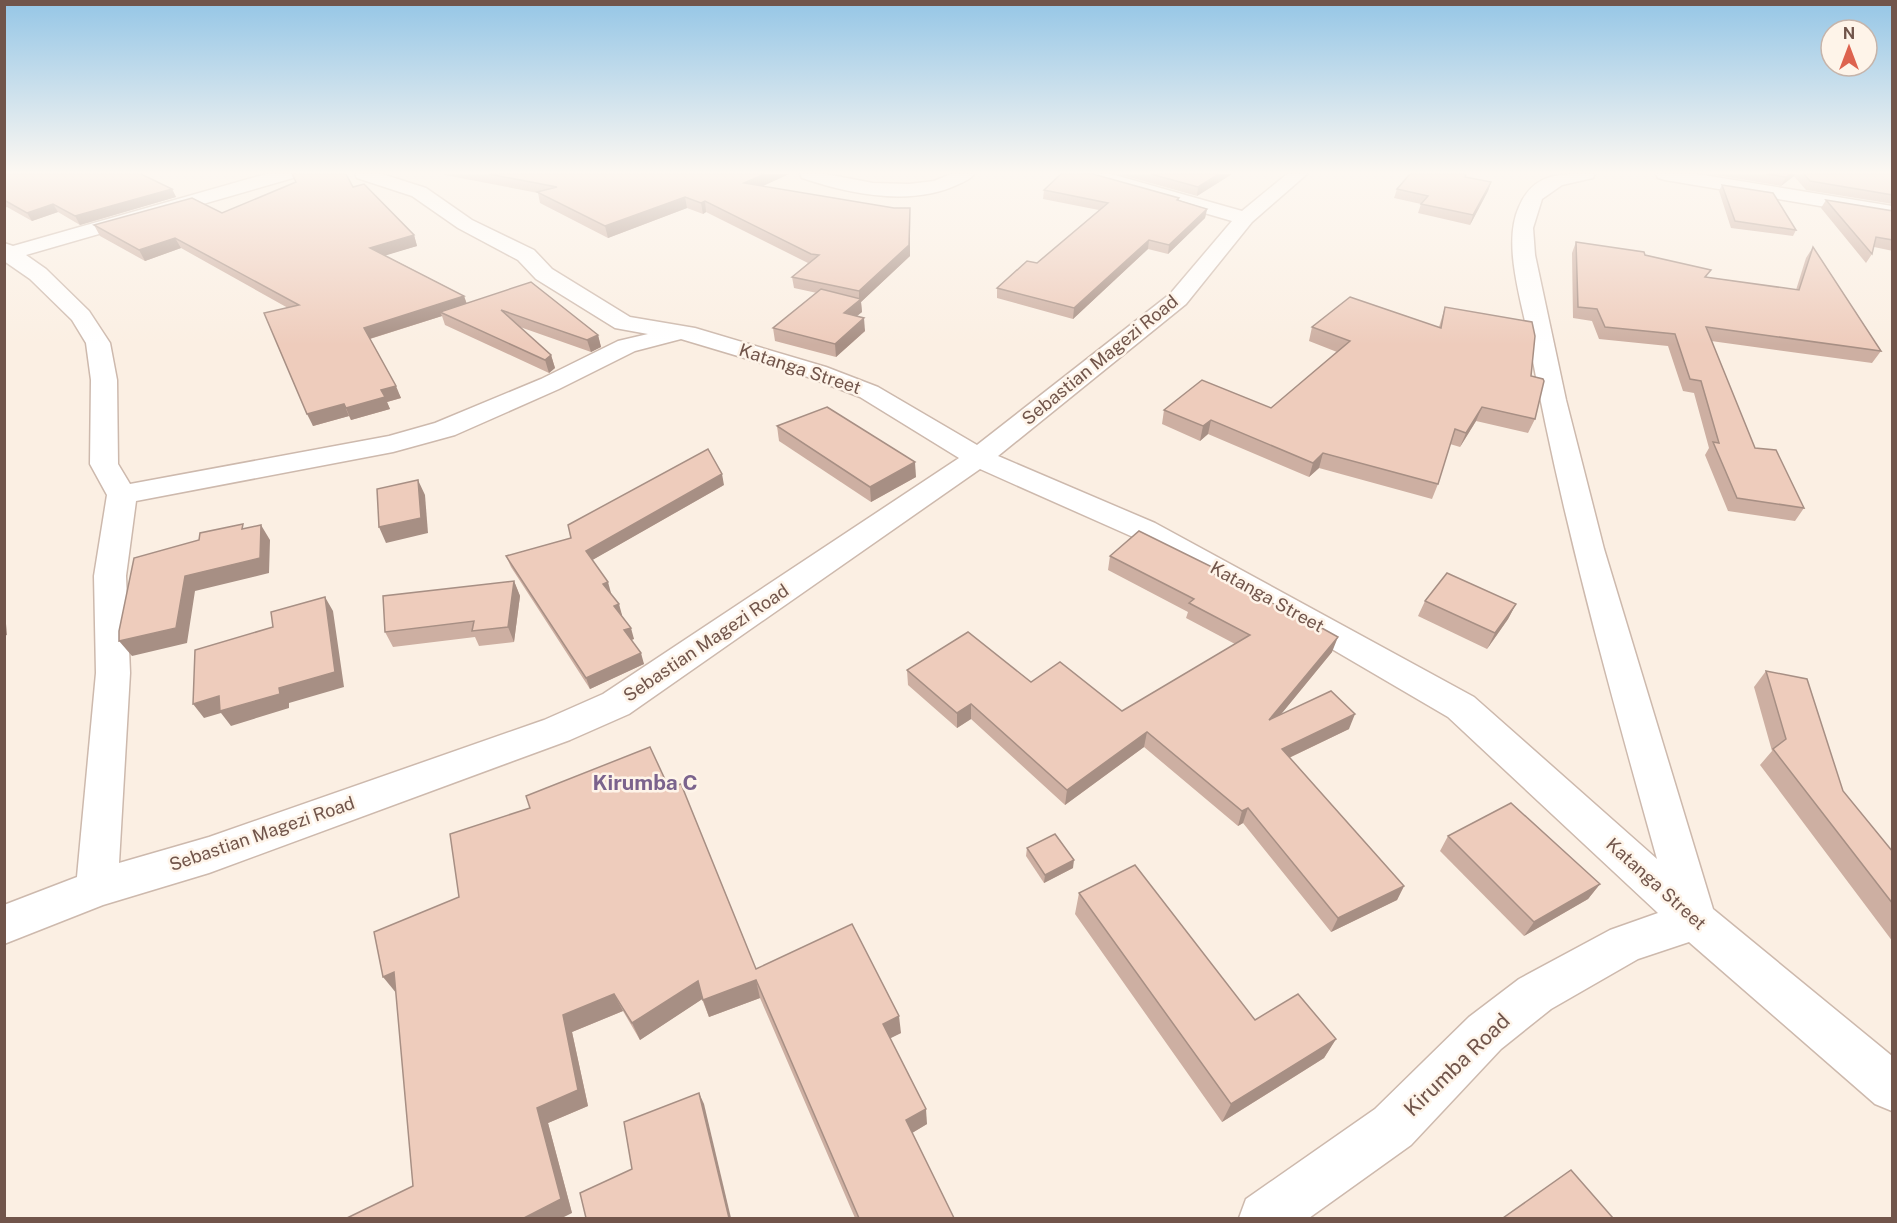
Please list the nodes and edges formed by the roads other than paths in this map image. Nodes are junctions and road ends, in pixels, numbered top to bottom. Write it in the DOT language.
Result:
graph roads {
  1 [pos="98,231"];
  2 [pos="479,231"];
  3 [pos="1234,231"];
  4 [pos="1524,231"];
  5 [pos="10,258"];
  6 [pos="625,334"];
  7 [pos="978,458"];
  8 [pos="122,495"];
  9 [pos="97,888"];
  10 [pos="1695,920"];
  11 [pos="4,925"];
  12 [pos="1893,1087"];
  13 [pos="1265,1218"];
  1 -- 5 [label="street"];
  2 -- 6 [label="street"];
  3 -- 7 [label="street, Sebastian Magezi Road"];
  4 -- 10 [label="street"];
  5 -- 8 [label="street"];
  6 -- 7 [label="street, Katanga Street"];
  6 -- 8 [label="street"];
  7 -- 9 [label="street, Sebastian Magezi Road"];
  7 -- 10 [label="street, Katanga Street"];
  8 -- 9 [label="street"];
  9 -- 11 [label="street, Sebastian Magezi Road"];
  10 -- 12 [label="street, Katanga Street"];
  10 -- 13 [label="street, Kirumba Road"];
}
